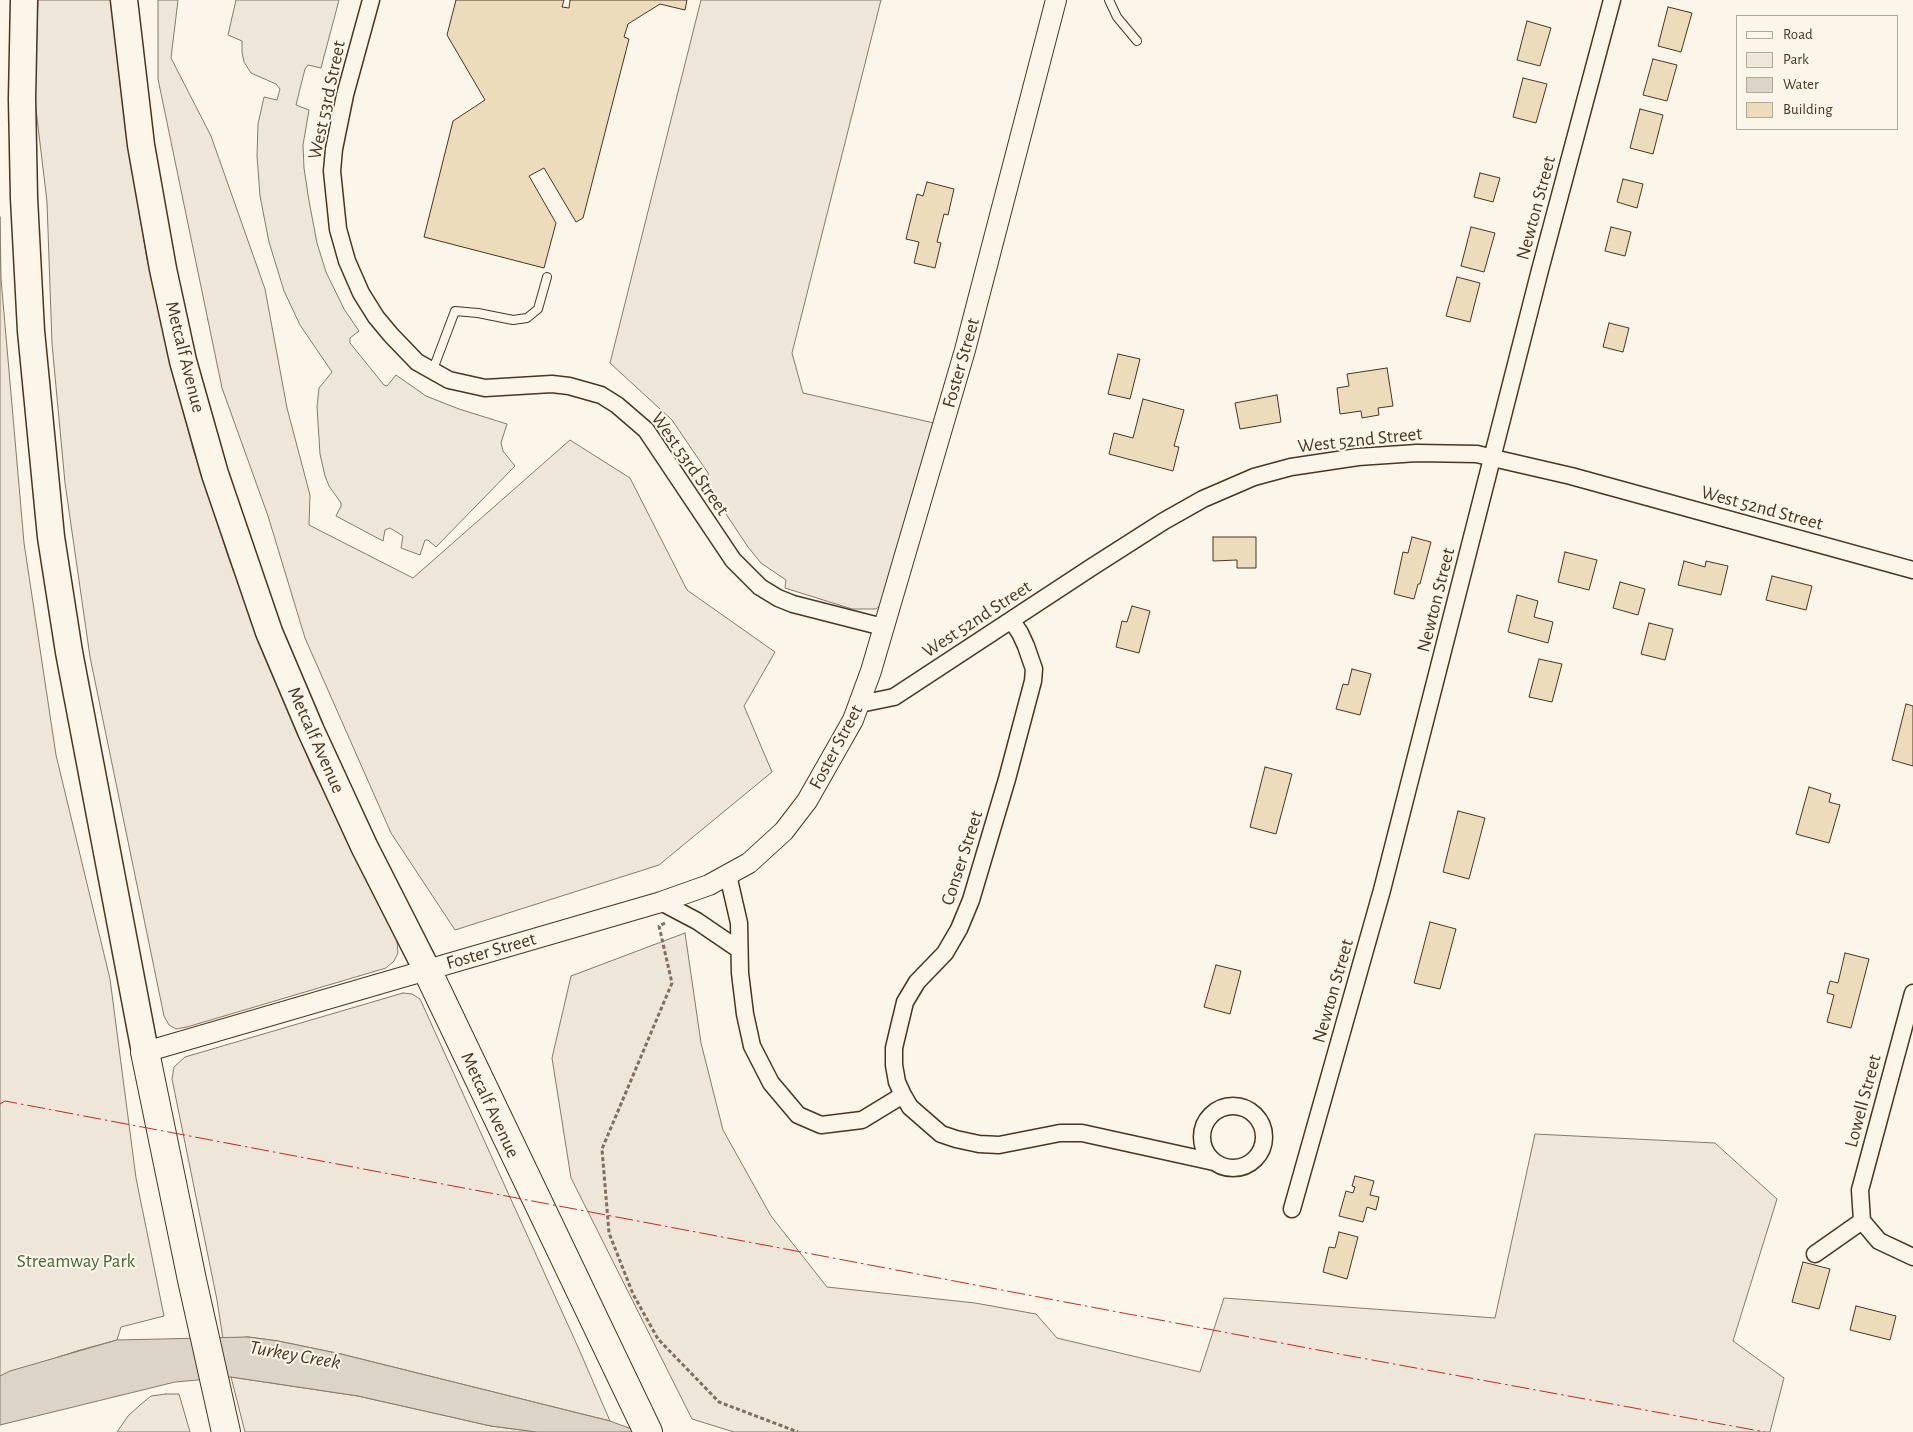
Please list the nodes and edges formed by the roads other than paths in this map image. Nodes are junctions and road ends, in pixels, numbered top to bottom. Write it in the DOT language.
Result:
graph roads {
  1 [pos="24,0"];
  2 [pos="124,0"];
  3 [pos="371,0"];
  4 [pos="1056,0"];
  5 [pos="1108,0"];
  6 [pos="1612,0"];
  7 [pos="1137,41"];
  8 [pos="547,277"];
  9 [pos="432,372"];
  10 [pos="1493,458"];
  11 [pos="1913,570"];
  12 [pos="1012,621"];
  13 [pos="883,627"];
  14 [pos="860,704"];
  15 [pos="728,875"];
  16 [pos="661,902"];
  17 [pos="738,949"];
  18 [pos="427,970"];
  19 [pos="1913,993"];
  20 [pos="144,1052"];
  21 [pos="902,1095"];
  22 [pos="1214,1162"];
  23 [pos="1292,1209"];
  24 [pos="1862,1221"];
  25 [pos="1816,1254"];
  26 [pos="1913,1257"];
  27 [pos="226,1432"];
  28 [pos="648,1432"];
  1 -- 20 [label="highway"];
  2 -- 18 [label="highway, Metcalf Avenue"];
  3 -- 9 [label="street, West 53rd Street"];
  4 -- 13 [label="street, Foster Street"];
  5 -- 7 [label="lane"];
  6 -- 10 [label="street, Newton Street"];
  8 -- 9 [label="lane"];
  9 -- 13 [label="street, West 53rd Street"];
  10 -- 11 [label="street, West 52nd Street"];
  10 -- 12 [label="street, West 52nd Street"];
  10 -- 23 [label="street, Newton Street"];
  12 -- 14 [label="street, West 52nd Street"];
  12 -- 21 [label="street, Conser Street"];
  13 -- 14 [label="street, Foster Street"];
  14 -- 15 [label="street, Foster Street"];
  15 -- 16 [label="street, Foster Street"];
  15 -- 17 [label="street"];
  16 -- 17 [label="street"];
  16 -- 18 [label="street, Foster Street"];
  17 -- 21 [label="street"];
  18 -- 20 [label="street, Foster Street"];
  18 -- 28 [label="highway, Metcalf Avenue"];
  19 -- 24 [label="street, Lowell Street"];
  20 -- 27 [label="highway"];
  21 -- 22 [label="street, Conser Street"];
  24 -- 25 [label="street"];
  24 -- 26 [label="street"];
}
